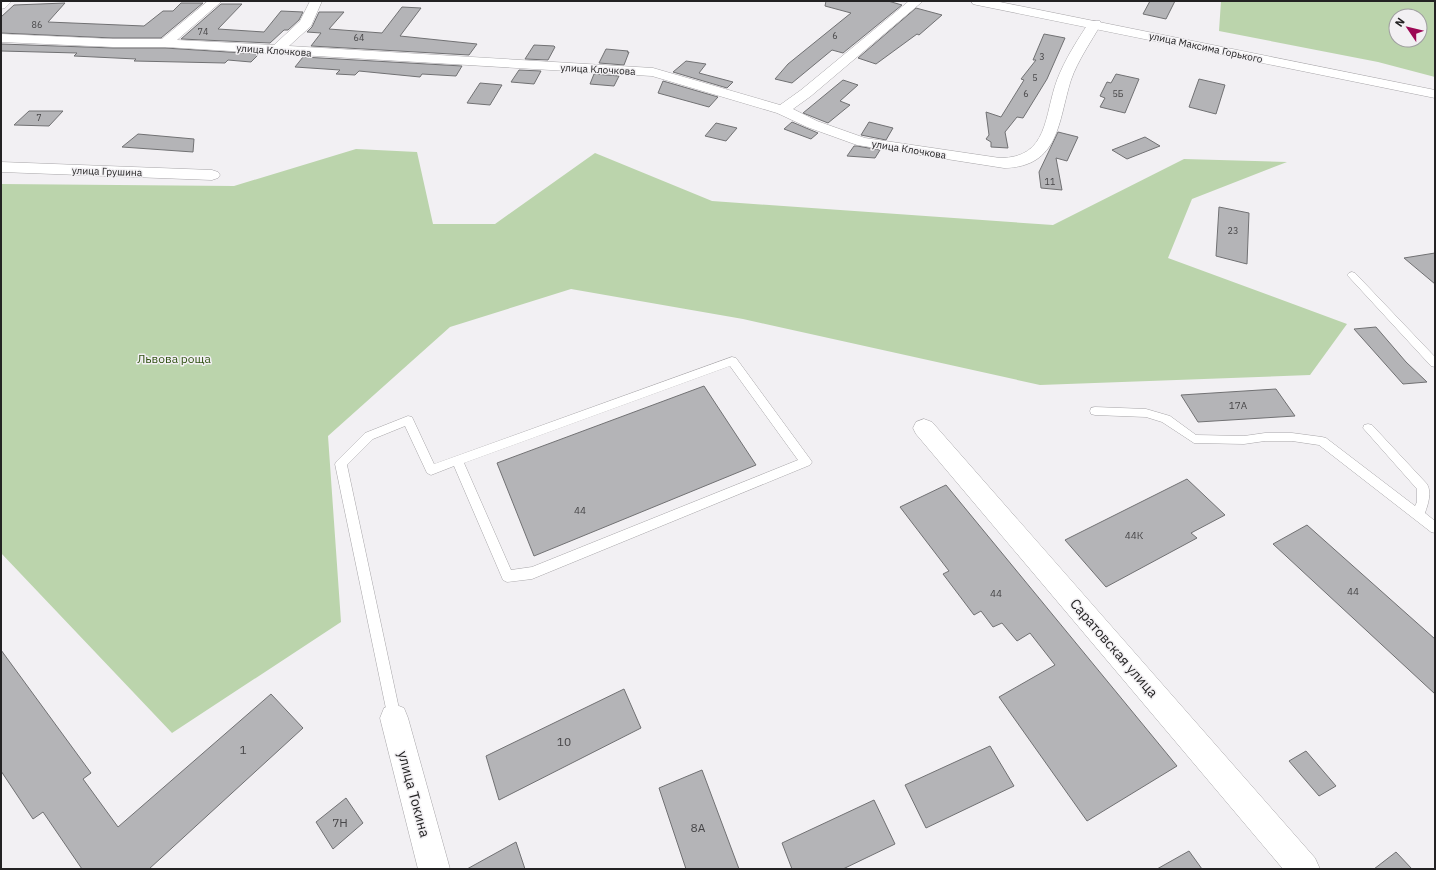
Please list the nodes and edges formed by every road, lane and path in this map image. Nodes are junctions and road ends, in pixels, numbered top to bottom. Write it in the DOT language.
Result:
graph roads {
  1 [pos="6,1"];
  2 [pos="216,1"];
  3 [pos="316,1"];
  4 [pos="917,1"];
  5 [pos="977,1"];
  6 [pos="1,5"];
  7 [pos="1095,24"];
  8 [pos="1,38"];
  9 [pos="165,43"];
  10 [pos="277,50"];
  11 [pos="1435,94"];
  12 [pos="782,110"];
  13 [pos="1,167"];
  14 [pos="212,175"];
  15 [pos="1352,275"];
  16 [pos="1435,363"];
  17 [pos="1095,411"];
  18 [pos="924,428"];
  19 [pos="1368,428"];
  20 [pos="457,460"];
  21 [pos="1418,515"];
  22 [pos="1435,528"];
  23 [pos="394,718"];
  24 [pos="434,869"];
  25 [pos="1304,869"];
  1 -- 6 [label="street"];
  2 -- 9 [label="street"];
  3 -- 10 [label="street"];
  4 -- 12 [label="street"];
  5 -- 7 [label="street, улица Максима Горького"];
  7 -- 11 [label="street, улица Максима Горького"];
  7 -- 12 [label="street, улица Клочкова"];
  8 -- 9 [label="street, улица Клочкова"];
  9 -- 10 [label="street, улица Клочкова"];
  10 -- 12 [label="street, улица Клочкова"];
  13 -- 14 [label="street, улица Грушина"];
  15 -- 16 [label="lane"];
  17 -- 21 [label="lane"];
  18 -- 25 [label="street, Саратовская улица"];
  19 -- 21 [label="lane"];
  20 -- 20 [label="lane"];
  20 -- 23 [label="lane"];
  21 -- 22 [label="lane"];
  23 -- 24 [label="street, улица Токина"];
}
